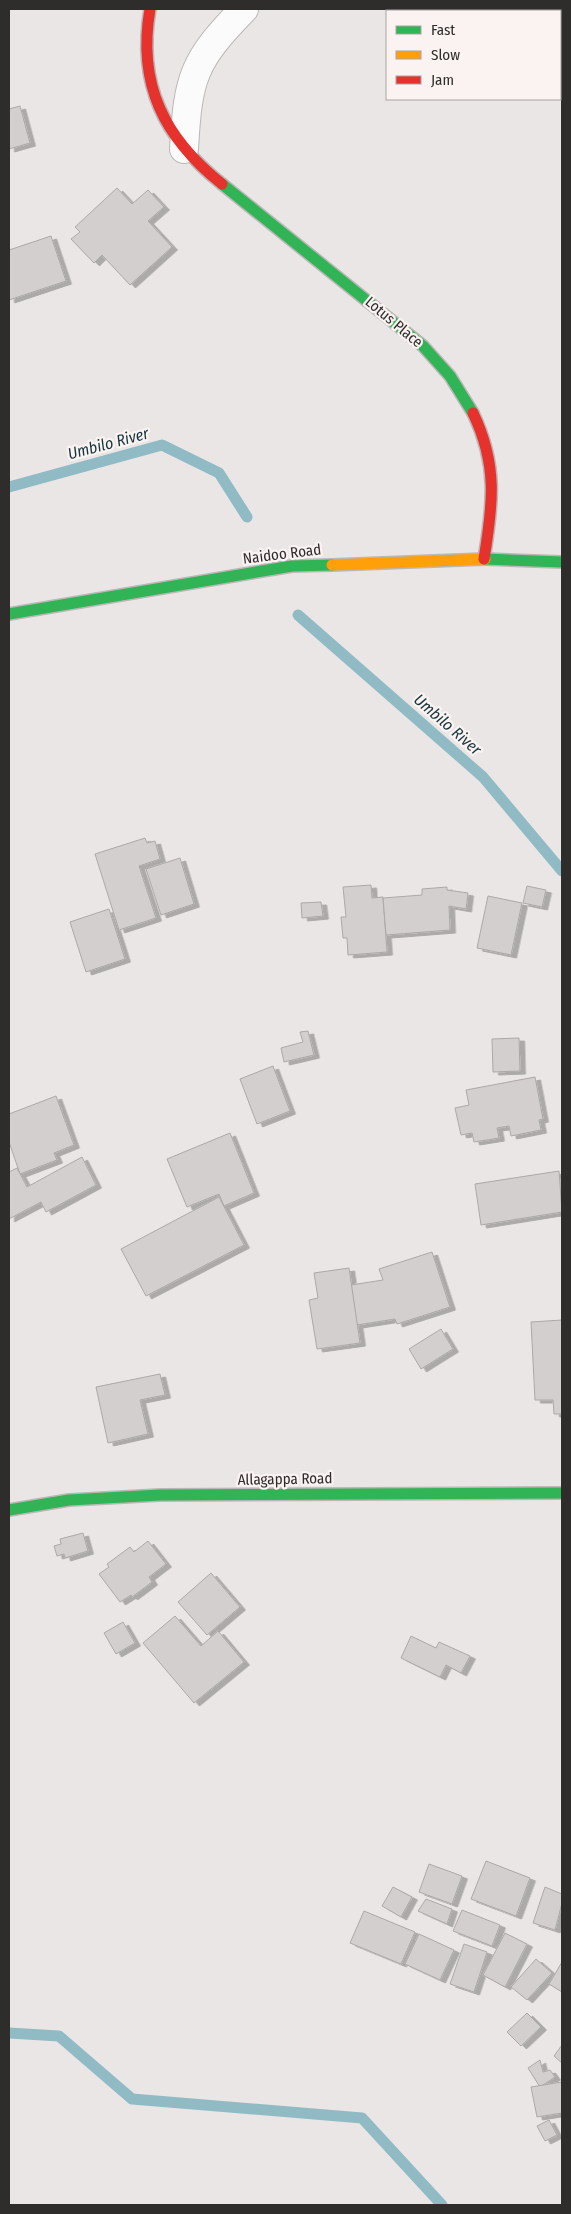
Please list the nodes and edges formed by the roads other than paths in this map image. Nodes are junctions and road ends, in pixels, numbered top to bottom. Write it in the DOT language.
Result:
graph roads {
  1 [pos="150,9"];
  2 [pos="244,9"];
  3 [pos="184,149"];
  4 [pos="484,559"];
  5 [pos="562,562"];
  6 [pos="9,614"];
  7 [pos="562,1493"];
  8 [pos="9,1510"];
  1 -- 3 [label="street, Lotus Place"];
  2 -- 3 [label="street"];
  3 -- 4 [label="street, Lotus Place"];
  4 -- 5 [label="street, Naidoo Road"];
  4 -- 6 [label="street, Naidoo Road"];
  7 -- 8 [label="street, Allagappa Road"];
}
